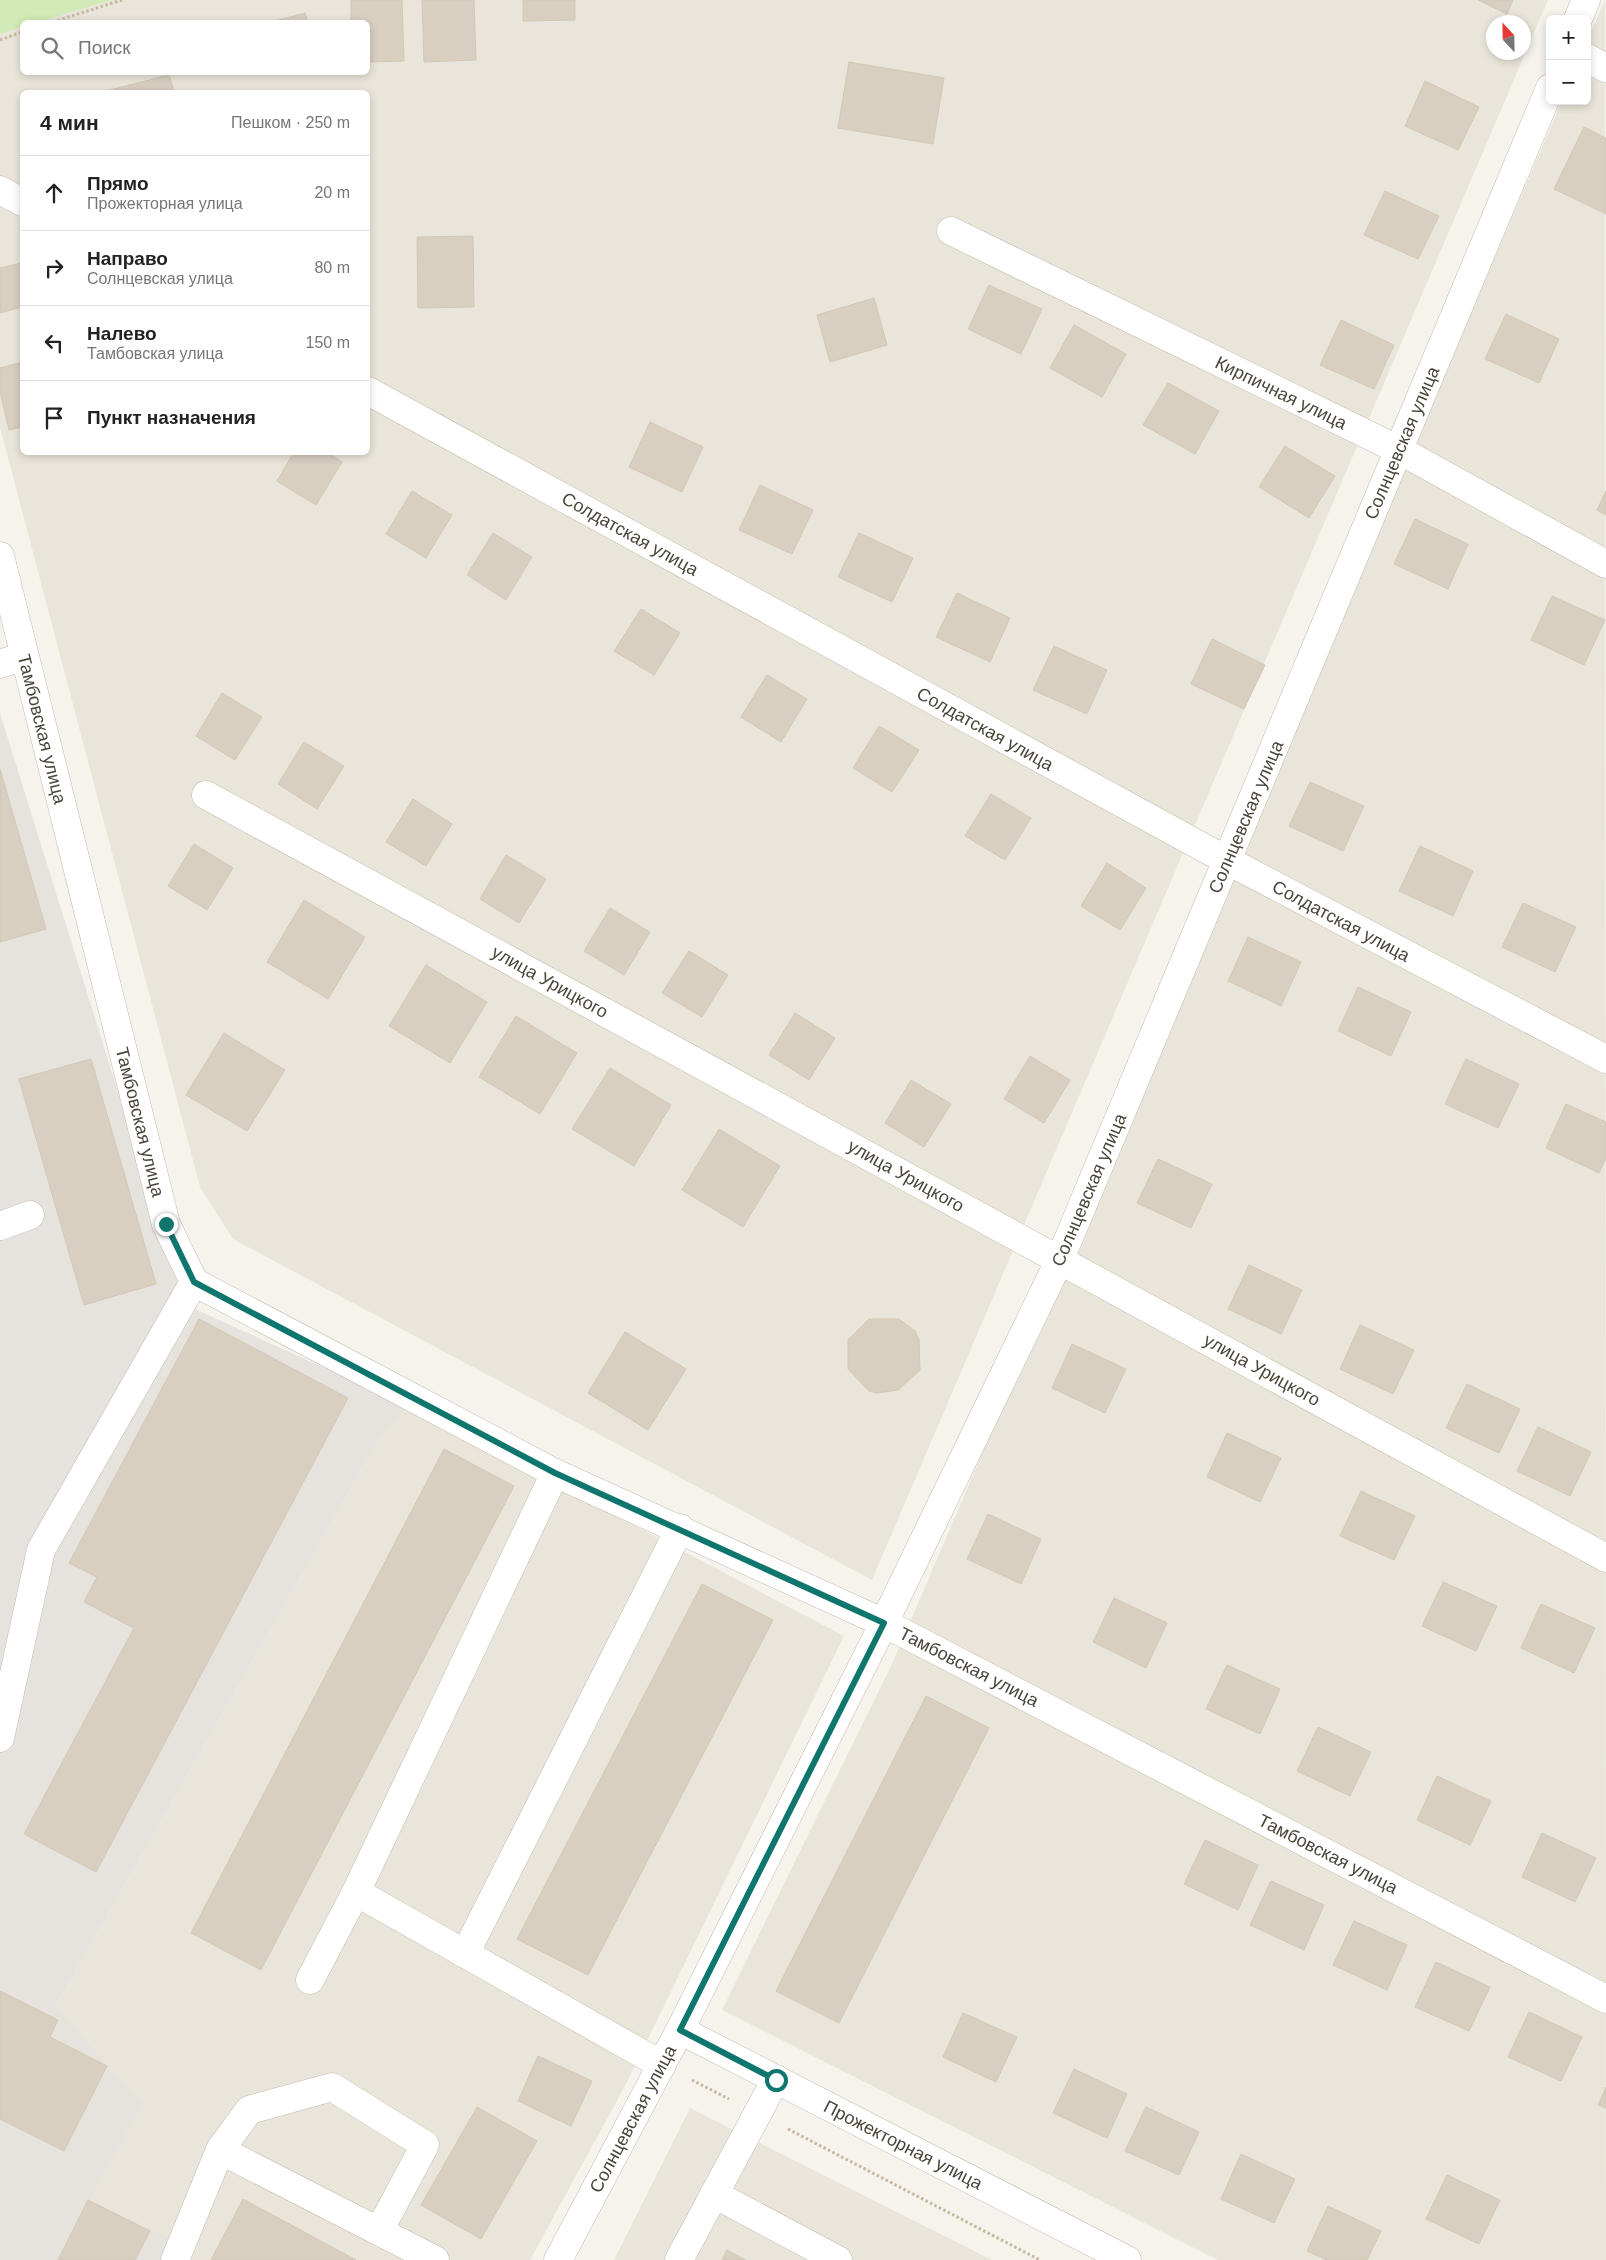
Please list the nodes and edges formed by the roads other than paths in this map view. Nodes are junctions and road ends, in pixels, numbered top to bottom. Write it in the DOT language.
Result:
graph roads {
  1 [pos="1586,0"];
  2 [pos="1580,15"];
  3 [pos="1591,60"];
  4 [pos="1606,68"];
  5 [pos="1546,98"];
  6 [pos="0,190"];
  7 [pos="20,201"];
  8 [pos="951,231"];
  9 [pos="370,392"];
  10 [pos="1399,450"];
  11 [pos="0,556"];
  12 [pos="1606,564"];
  13 [pos="12,660"];
  14 [pos="206,795"];
  15 [pos="1228,861"];
  16 [pos="1606,1059"];
  17 [pos="30,1215"];
  18 [pos="0,1226"];
  19 [pos="1060,1259"];
  20 [pos="194,1282"];
  21 [pos="555,1473"];
  22 [pos="680,1528"];
  23 [pos="1606,1558"];
  24 [pos="884,1623"];
  25 [pos="0,1738"];
  26 [pos="356,1892"];
  27 [pos="465,1954"];
  28 [pos="310,1980"];
  29 [pos="1606,1999"];
  30 [pos="680,2030"];
  31 [pos="662,2065"];
  32 [pos="776,2080"];
  33 [pos="220,2150"];
  34 [pos="714,2194"];
  35 [pos="379,2232"];
  36 [pos="175,2260"];
  37 [pos="435,2260"];
  38 [pos="558,2260"];
  39 [pos="679,2260"];
  40 [pos="838,2260"];
  41 [pos="1127,2260"];
  1 -- 2 [label="street"];
  3 -- 4 [label="street"];
  5 -- 10 [label="street, Солнцевская улица"];
  6 -- 7 [label="street"];
  8 -- 10 [label="street, Кирпичная улица"];
  9 -- 15 [label="street, Солдатская улица"];
  10 -- 12 [label="street, Кирпичная улица"];
  10 -- 15 [label="street, Солнцевская улица"];
  11 -- 13 [label="street, Тамбовская улица"];
  13 -- 20 [label="street, Тамбовская улица"];
  14 -- 19 [label="street, улица Урицкого"];
  15 -- 16 [label="street, Солдатская улица"];
  15 -- 19 [label="street, Солнцевская улица"];
  17 -- 18 [label="street"];
  19 -- 23 [label="street, улица Урицкого"];
  19 -- 24 [label="street, Солнцевская улица"];
  20 -- 21 [label="street, Тамбовская улица"];
  20 -- 25 [label="street"];
  21 -- 22 [label="street, Тамбовская улица"];
  21 -- 26 [label="street"];
  22 -- 24 [label="street, Тамбовская улица"];
  22 -- 27 [label="street"];
  24 -- 29 [label="street, Тамбовская улица"];
  24 -- 30 [label="street, Солнцевская улица"];
  26 -- 27 [label="street"];
  26 -- 28 [label="street"];
  27 -- 31 [label="street"];
  30 -- 31 [label="street, Солнцевская улица"];
  30 -- 32 [label="street, Прожекторная улица"];
  31 -- 38 [label="street, Солнцевская улица"];
  32 -- 34 [label="street"];
  32 -- 41 [label="street, Прожекторная улица"];
  33 -- 35 [label="street"];
  33 -- 35 [label="street"];
  33 -- 36 [label="street"];
  34 -- 39 [label="street"];
  34 -- 40 [label="street"];
  35 -- 37 [label="street"];
}
